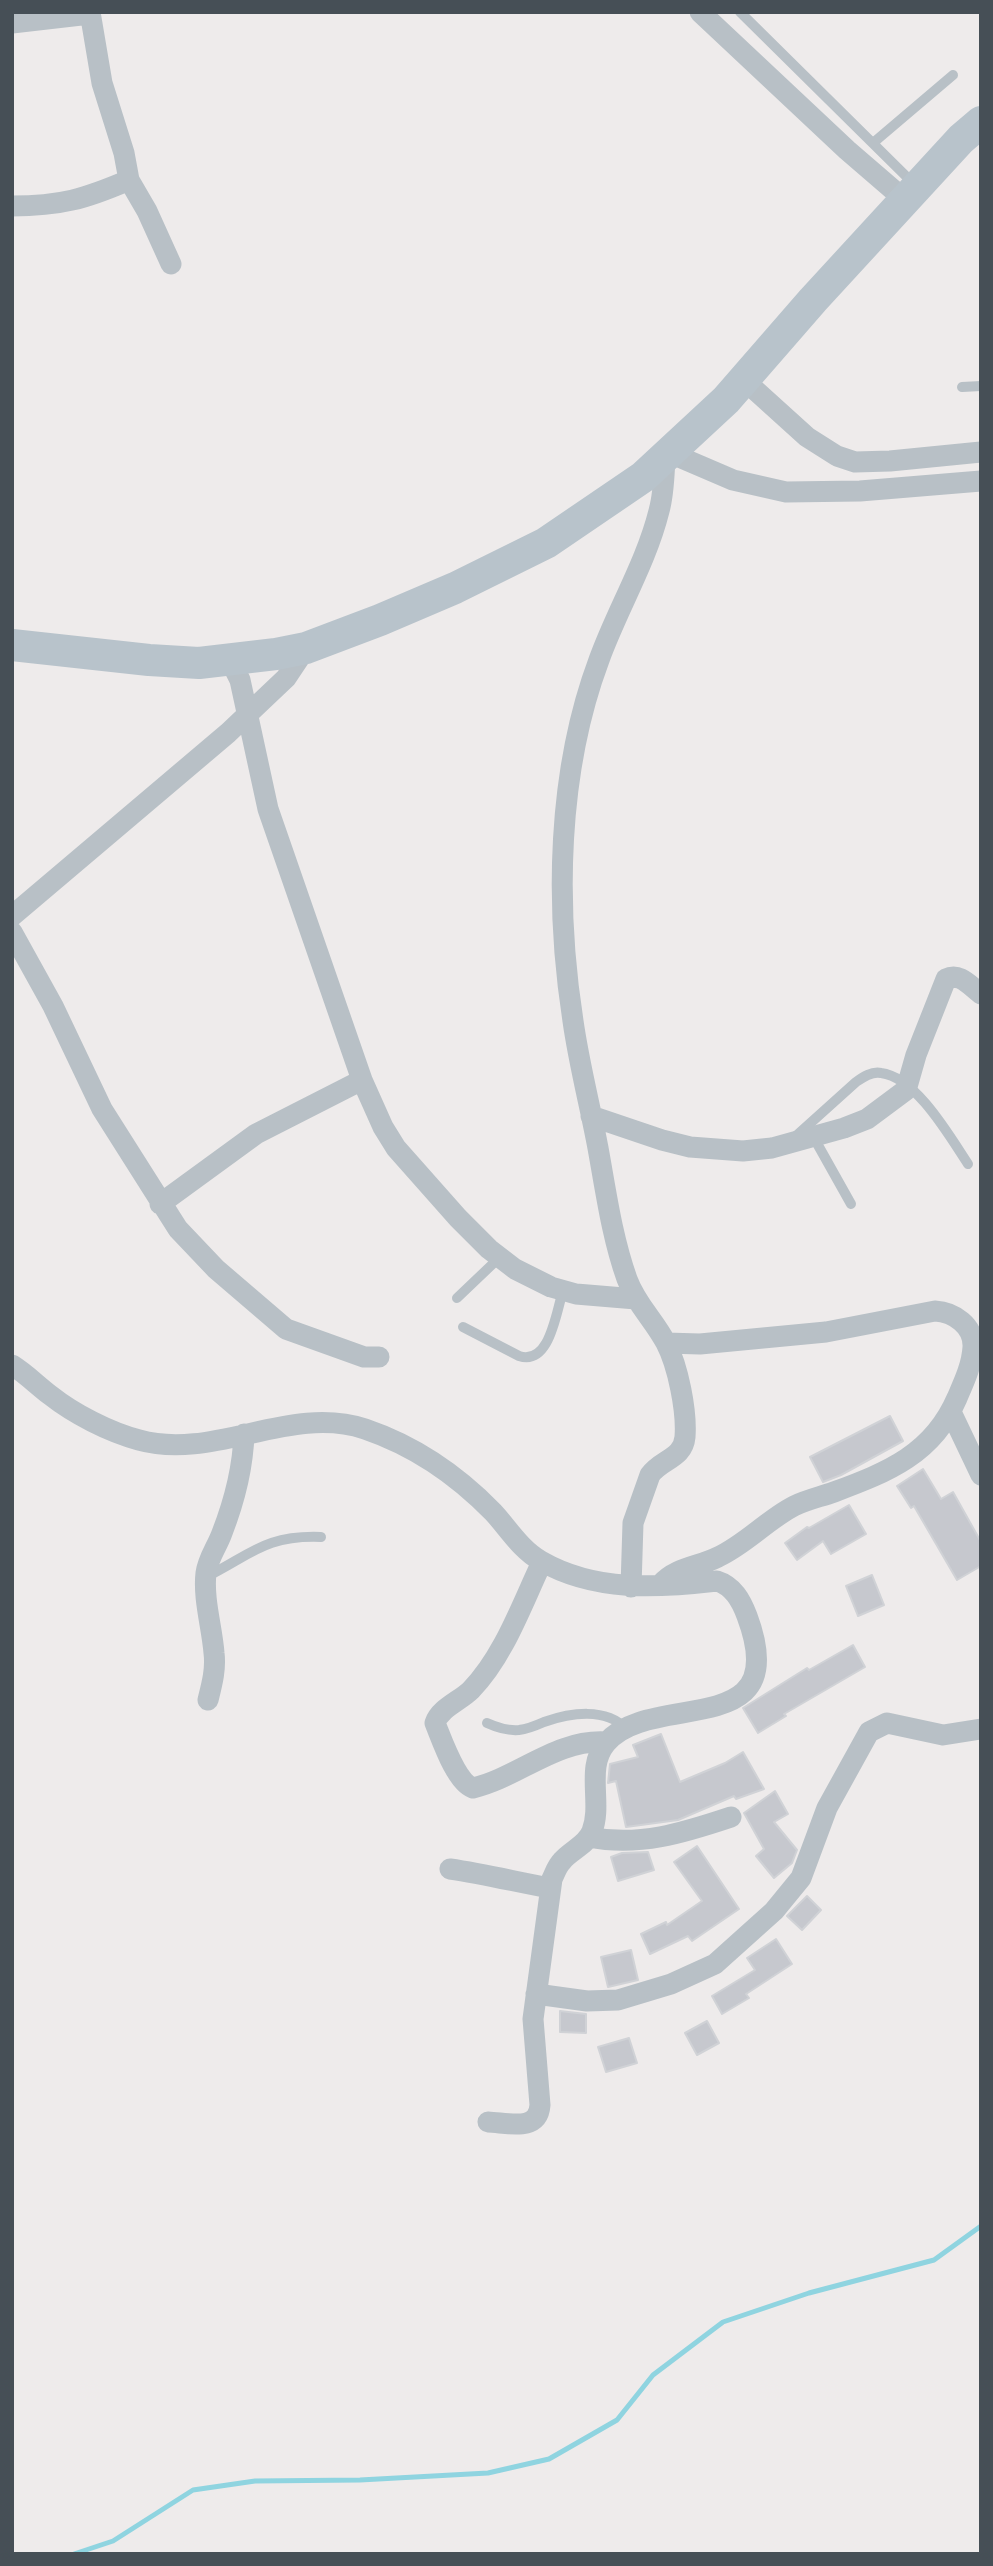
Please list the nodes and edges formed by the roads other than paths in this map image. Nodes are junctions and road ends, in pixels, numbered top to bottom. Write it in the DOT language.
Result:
graph roads {
  1 [pos="700,12"];
  2 [pos="740,12"];
  3 [pos="90,13"];
  4 [pos="12,23"];
  5 [pos="953,75"];
  6 [pos="981,122"];
  7 [pos="873,143"];
  8 [pos="129,180"];
  9 [pos="911,193"];
  10 [pos="12,206"];
  11 [pos="171,264"];
  12 [pos="744,380"];
  13 [pos="981,386"];
  14 [pos="962,387"];
  15 [pos="981,452"];
  16 [pos="667,455"];
  17 [pos="981,481"];
  18 [pos="12,645"];
  19 [pos="306,648"];
  20 [pos="230,660"];
  21 [pos="246,715"];
  22 [pos="12,916"];
  23 [pos="12,932"];
  24 [pos="981,994"];
  25 [pos="362,1080"];
  26 [pos="908,1086"];
  27 [pos="591,1116"];
  28 [pos="814,1138"];
  29 [pos="786,1145"];
  30 [pos="968,1164"];
  31 [pos="160,1204"];
  32 [pos="851,1204"];
  33 [pos="500,1258"];
  34 [pos="563,1290"];
  35 [pos="457,1298"];
  36 [pos="636,1299"];
  37 [pos="463,1328"];
  38 [pos="666,1343"];
  39 [pos="379,1357"];
  40 [pos="12,1365"];
  41 [pos="951,1412"];
  42 [pos="244,1434"];
  43 [pos="981,1475"];
  44 [pos="321,1536"];
  45 [pos="542,1562"];
  46 [pos="206,1577"];
  47 [pos="660,1585"];
  48 [pos="631,1587"];
  49 [pos="208,1700"];
  50 [pos="487,1723"];
  51 [pos="626,1728"];
  52 [pos="981,1730"];
  53 [pos="606,1742"];
  54 [pos="730,1817"];
  55 [pos="589,1837"];
  56 [pos="450,1869"];
  57 [pos="550,1888"];
  58 [pos="536,1994"];
  59 [pos="488,2122"];
  1 -- 9 [label="street"];
  2 -- 7 [label="lane"];
  3 -- 4 [label="street"];
  3 -- 8 [label="street"];
  5 -- 7 [label="lane"];
  6 -- 9 [label="street"];
  7 -- 9 [label="lane"];
  8 -- 10 [label="street"];
  8 -- 11 [label="street"];
  9 -- 12 [label="street"];
  12 -- 15 [label="street"];
  12 -- 16 [label="street"];
  13 -- 14 [label="lane"];
  16 -- 17 [label="street"];
  16 -- 19 [label="street"];
  16 -- 27 [label="street"];
  18 -- 20 [label="street"];
  19 -- 20 [label="street"];
  19 -- 21 [label="street"];
  20 -- 21 [label="street"];
  21 -- 22 [label="street"];
  21 -- 25 [label="street"];
  23 -- 31 [label="street"];
  24 -- 26 [label="street"];
  25 -- 31 [label="street"];
  25 -- 33 [label="street"];
  26 -- 28 [label="street"];
  26 -- 29 [label="lane"];
  26 -- 30 [label="lane"];
  27 -- 29 [label="street"];
  27 -- 36 [label="street"];
  28 -- 29 [label="street"];
  28 -- 32 [label="lane"];
  31 -- 39 [label="street"];
  33 -- 34 [label="street"];
  33 -- 35 [label="lane"];
  34 -- 36 [label="street"];
  34 -- 37 [label="lane"];
  36 -- 38 [label="street"];
  38 -- 41 [label="street"];
  38 -- 48 [label="street"];
  40 -- 42 [label="street"];
  41 -- 43 [label="street"];
  41 -- 47 [label="street"];
  42 -- 45 [label="street"];
  42 -- 46 [label="street"];
  44 -- 46 [label="lane"];
  45 -- 48 [label="street"];
  45 -- 53 [label="street"];
  46 -- 49 [label="street"];
  47 -- 48 [label="street"];
  47 -- 51 [label="street"];
  50 -- 51 [label="lane"];
  51 -- 53 [label="street"];
  52 -- 58 [label="street"];
  53 -- 55 [label="street"];
  54 -- 55 [label="street"];
  55 -- 57 [label="street"];
  56 -- 57 [label="street"];
  57 -- 58 [label="street"];
  58 -- 59 [label="street"];
}
